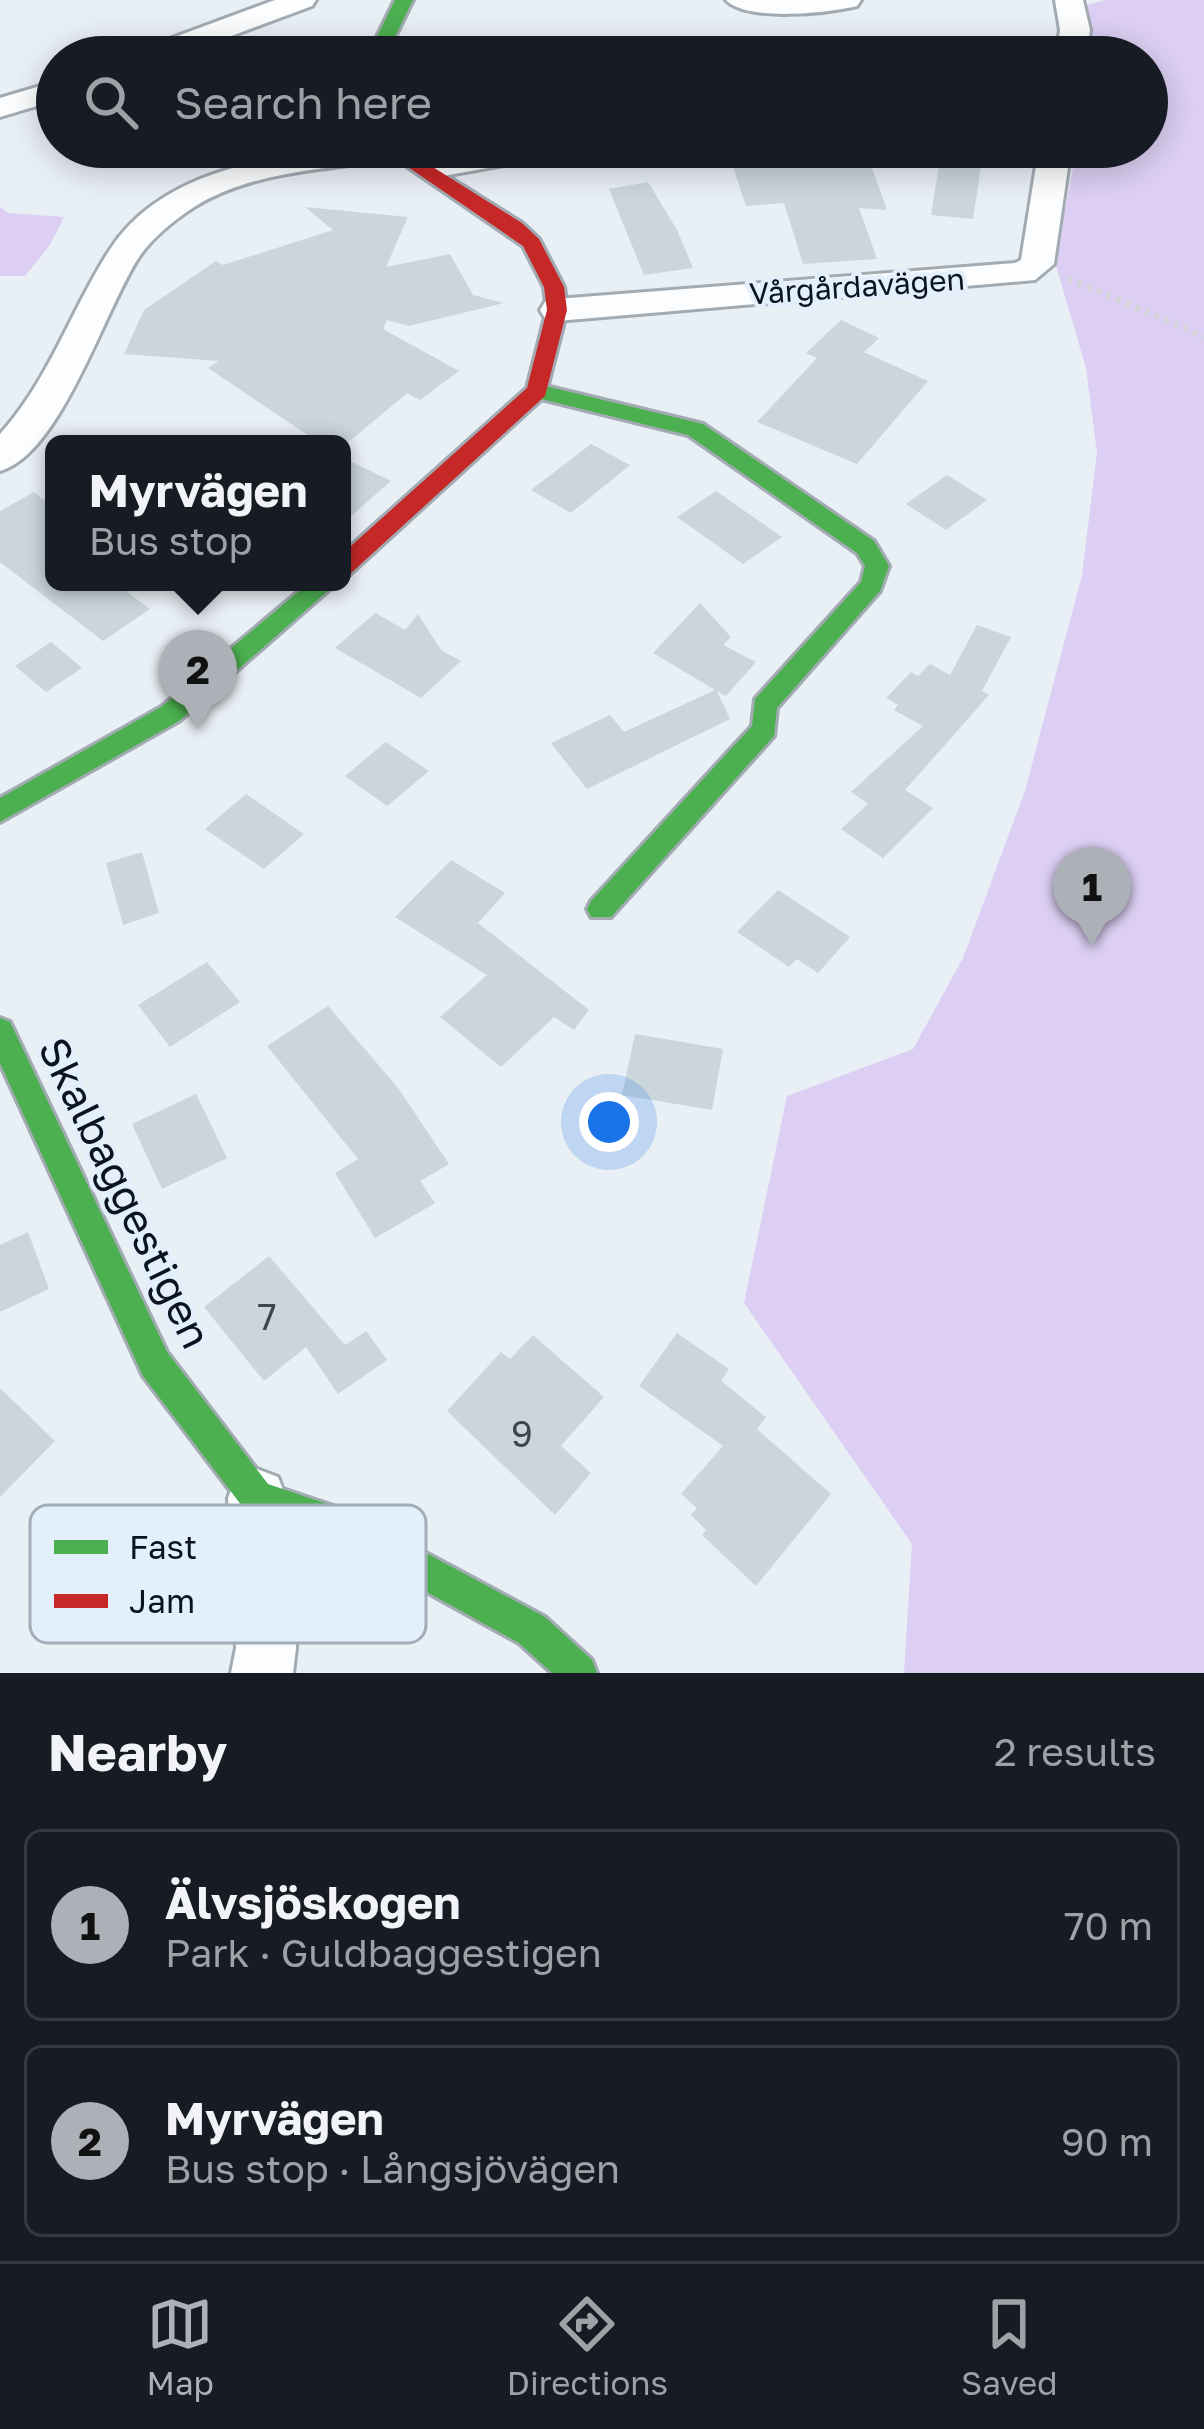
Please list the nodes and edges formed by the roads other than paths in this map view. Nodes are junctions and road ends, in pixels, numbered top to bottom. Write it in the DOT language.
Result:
graph roads {
  1 [pos="302,0"];
  2 [pos="404,0"];
  3 [pos="740,0"];
  4 [pos="847,0"];
  5 [pos="1069,0"];
  6 [pos="204,36"];
  7 [pos="386,36"];
  8 [pos="1074,36"];
  9 [pos="36,97"];
  10 [pos="0,108"];
  11 [pos="260,168"];
  12 [pos="423,168"];
  13 [pos="460,168"];
  14 [pos="1052,168"];
  15 [pos="432,173"];
  16 [pos="557,310"];
  17 [pos="537,391"];
  18 [pos="0,458"];
  19 [pos="351,560"];
  20 [pos="315,591"];
  21 [pos="0,811"];
  22 [pos="602,909"];
  23 [pos="0,1031"];
  24 [pos="257,1498"];
  25 [pos="257,1505"];
  26 [pos="279,1505"];
  27 [pos="426,1572"];
  28 [pos="266,1643"];
  29 [pos="262,1673"];
  30 [pos="579,1673"];
  1 -- 6 [label="street"];
  2 -- 7 [label="street"];
  3 -- 4 [label="street"];
  5 -- 8 [label="street"];
  9 -- 10 [label="street"];
  11 -- 18 [label="street"];
  12 -- 15 [label="street"];
  13 -- 15 [label="lane"];
  14 -- 16 [label="street, Vårgårdavägen"];
  15 -- 16 [label="street"];
  16 -- 17 [label="street"];
  17 -- 19 [label="street"];
  17 -- 22 [label="street"];
  20 -- 21 [label="street"];
  23 -- 24 [label="street, Skalbaggestigen"];
  24 -- 25 [label="street"];
  24 -- 26 [label="street"];
  27 -- 30 [label="street"];
  28 -- 29 [label="street"];
}
